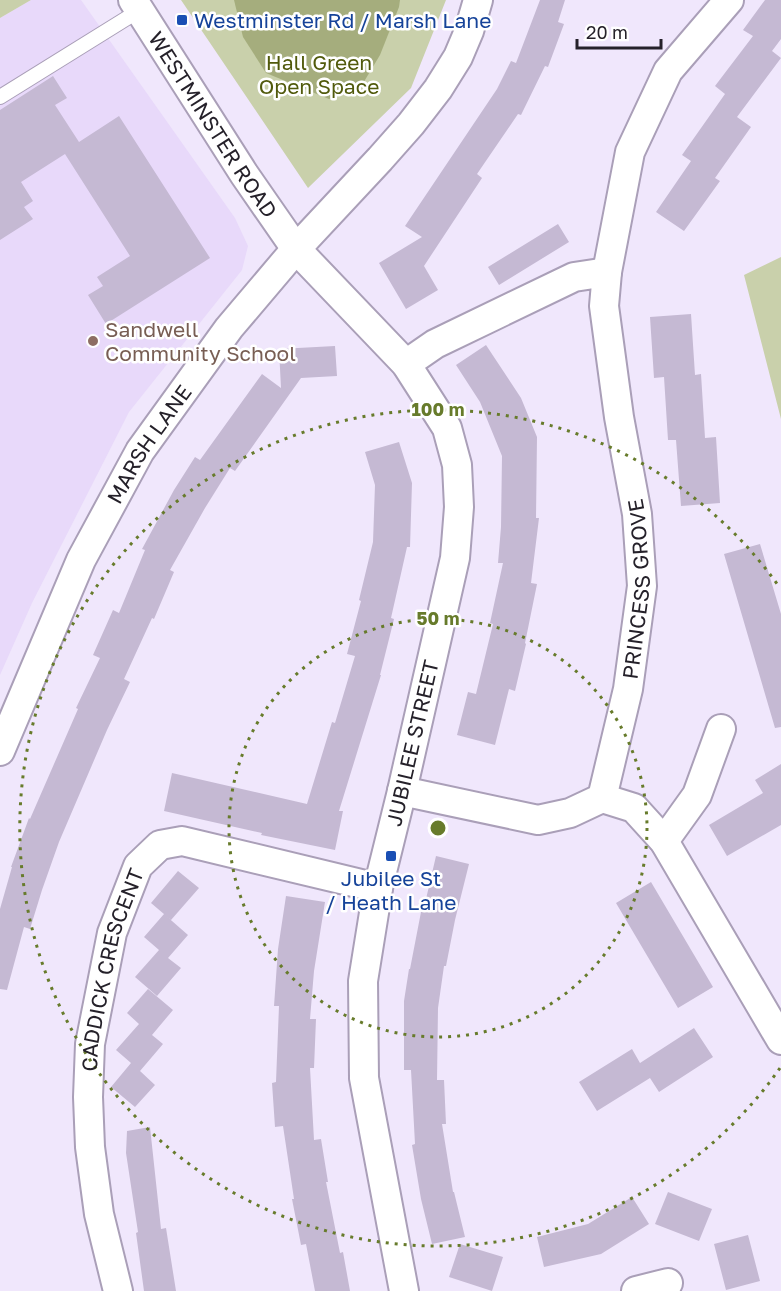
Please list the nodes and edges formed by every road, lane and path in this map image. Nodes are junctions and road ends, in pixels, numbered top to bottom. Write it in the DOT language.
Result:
graph roads {
  1 [pos="478,0"];
  2 [pos="729,0"];
  3 [pos="136,5"];
  4 [pos="0,97"];
  5 [pos="296,249"];
  6 [pos="607,272"];
  7 [pos="406,364"];
  8 [pos="721,729"];
  9 [pos="0,751"];
  10 [pos="402,791"];
  11 [pos="602,798"];
  12 [pos="664,842"];
  13 [pos="378,888"];
  14 [pos="781,1040"];
  15 [pos="668,1283"];
  16 [pos="118,1291"];
  17 [pos="404,1291"];
  18 [pos="636,1291"];
  1 -- 5 [label="street, MARSH LANE"];
  2 -- 6 [label="street, PRINCESS GROVE"];
  3 -- 4 [label="lane"];
  3 -- 5 [label="street, WESTMINSTER ROAD"];
  5 -- 7 [label="street, JUBILEE STREET"];
  5 -- 9 [label="street, MARSH LANE"];
  6 -- 7 [label="street"];
  6 -- 11 [label="street, PRINCESS GROVE"];
  7 -- 10 [label="street, JUBILEE STREET"];
  8 -- 12 [label="street"];
  10 -- 11 [label="street"];
  10 -- 13 [label="street, JUBILEE STREET"];
  11 -- 12 [label="street"];
  12 -- 14 [label="street"];
  13 -- 16 [label="street, CADDICK CRESCENT"];
  13 -- 17 [label="street, JUBILEE STREET"];
  15 -- 18 [label="street"];
}
